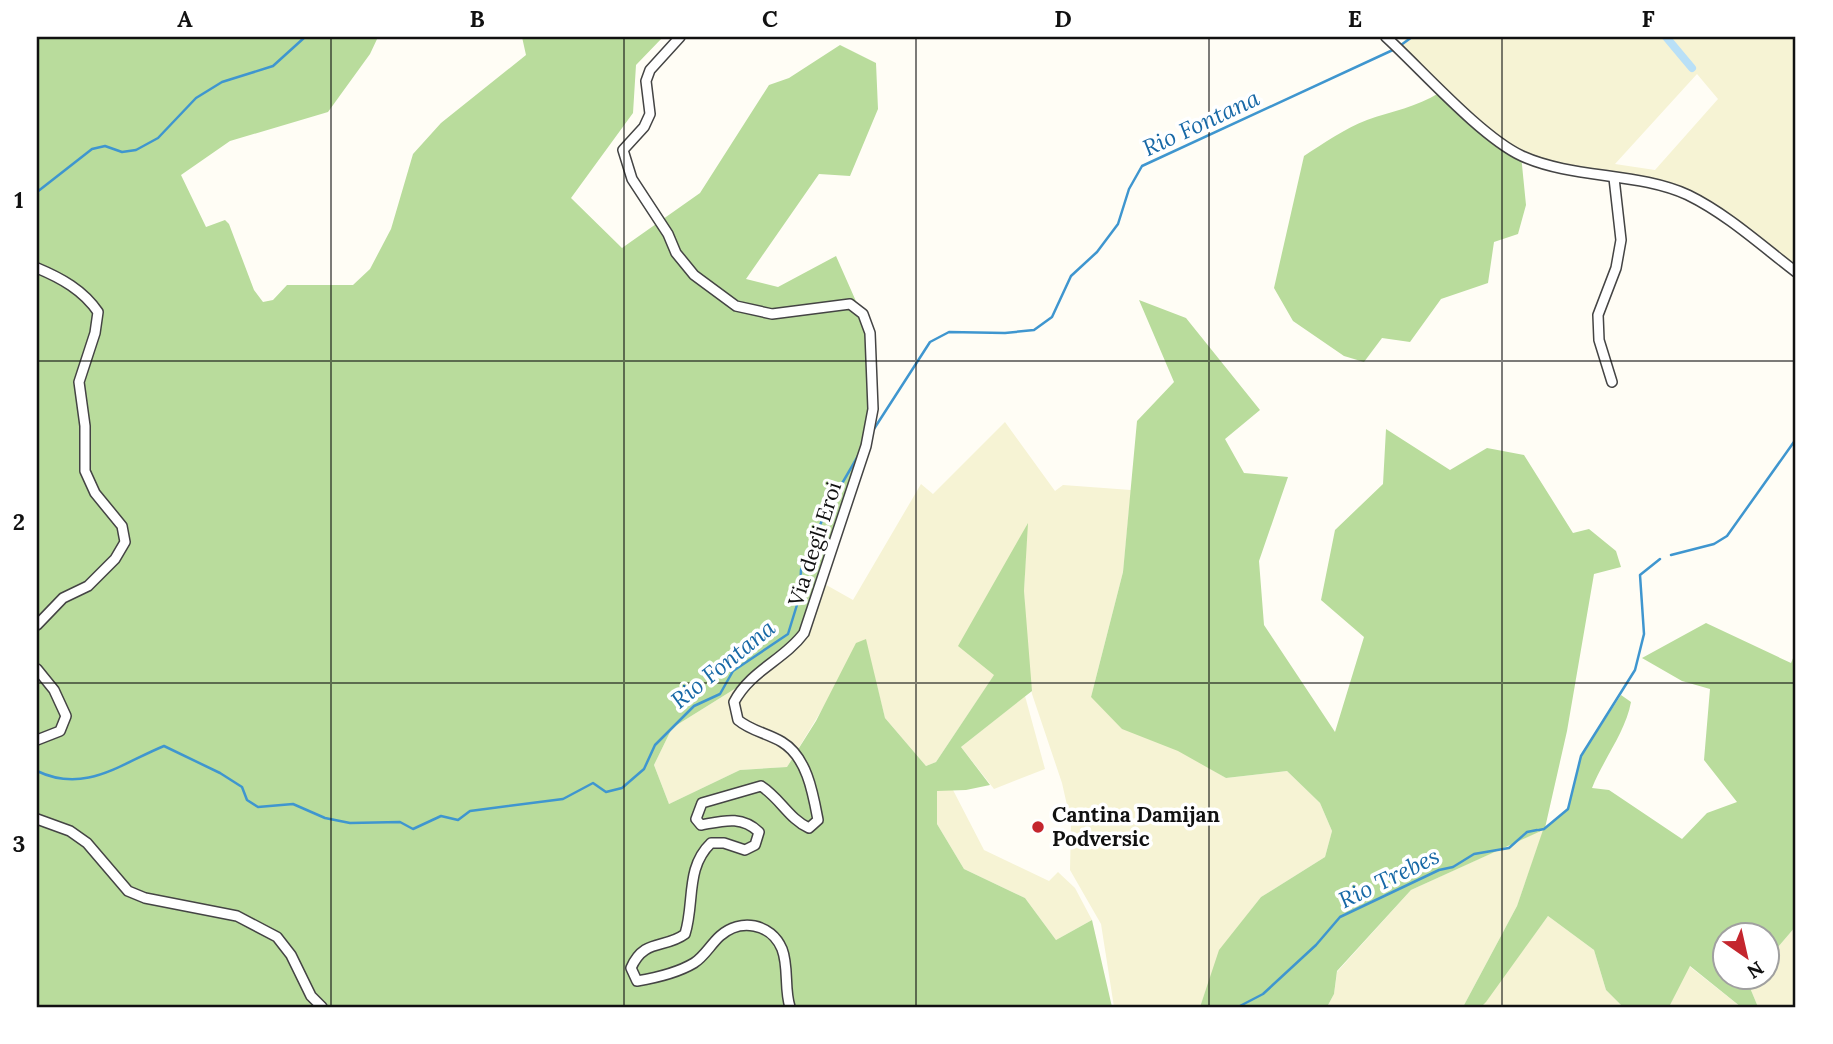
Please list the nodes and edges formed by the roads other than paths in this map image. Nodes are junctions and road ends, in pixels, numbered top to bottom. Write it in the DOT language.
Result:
graph roads {
  1 [pos="680,37"];
  2 [pos="1386,37"];
  3 [pos="1614,178"];
  4 [pos="37,268"];
  5 [pos="1796,272"];
  6 [pos="1612,382"];
  7 [pos="37,625"];
  8 [pos="37,669"];
  9 [pos="37,740"];
  10 [pos="37,819"];
  11 [pos="322,1007"];
  12 [pos="790,1007"];
  1 -- 12 [label="street, Via degli Eroi"];
  2 -- 3 [label="street"];
  3 -- 5 [label="street"];
  3 -- 6 [label="street"];
  4 -- 7 [label="street"];
  8 -- 9 [label="street"];
  10 -- 11 [label="street"];
}
